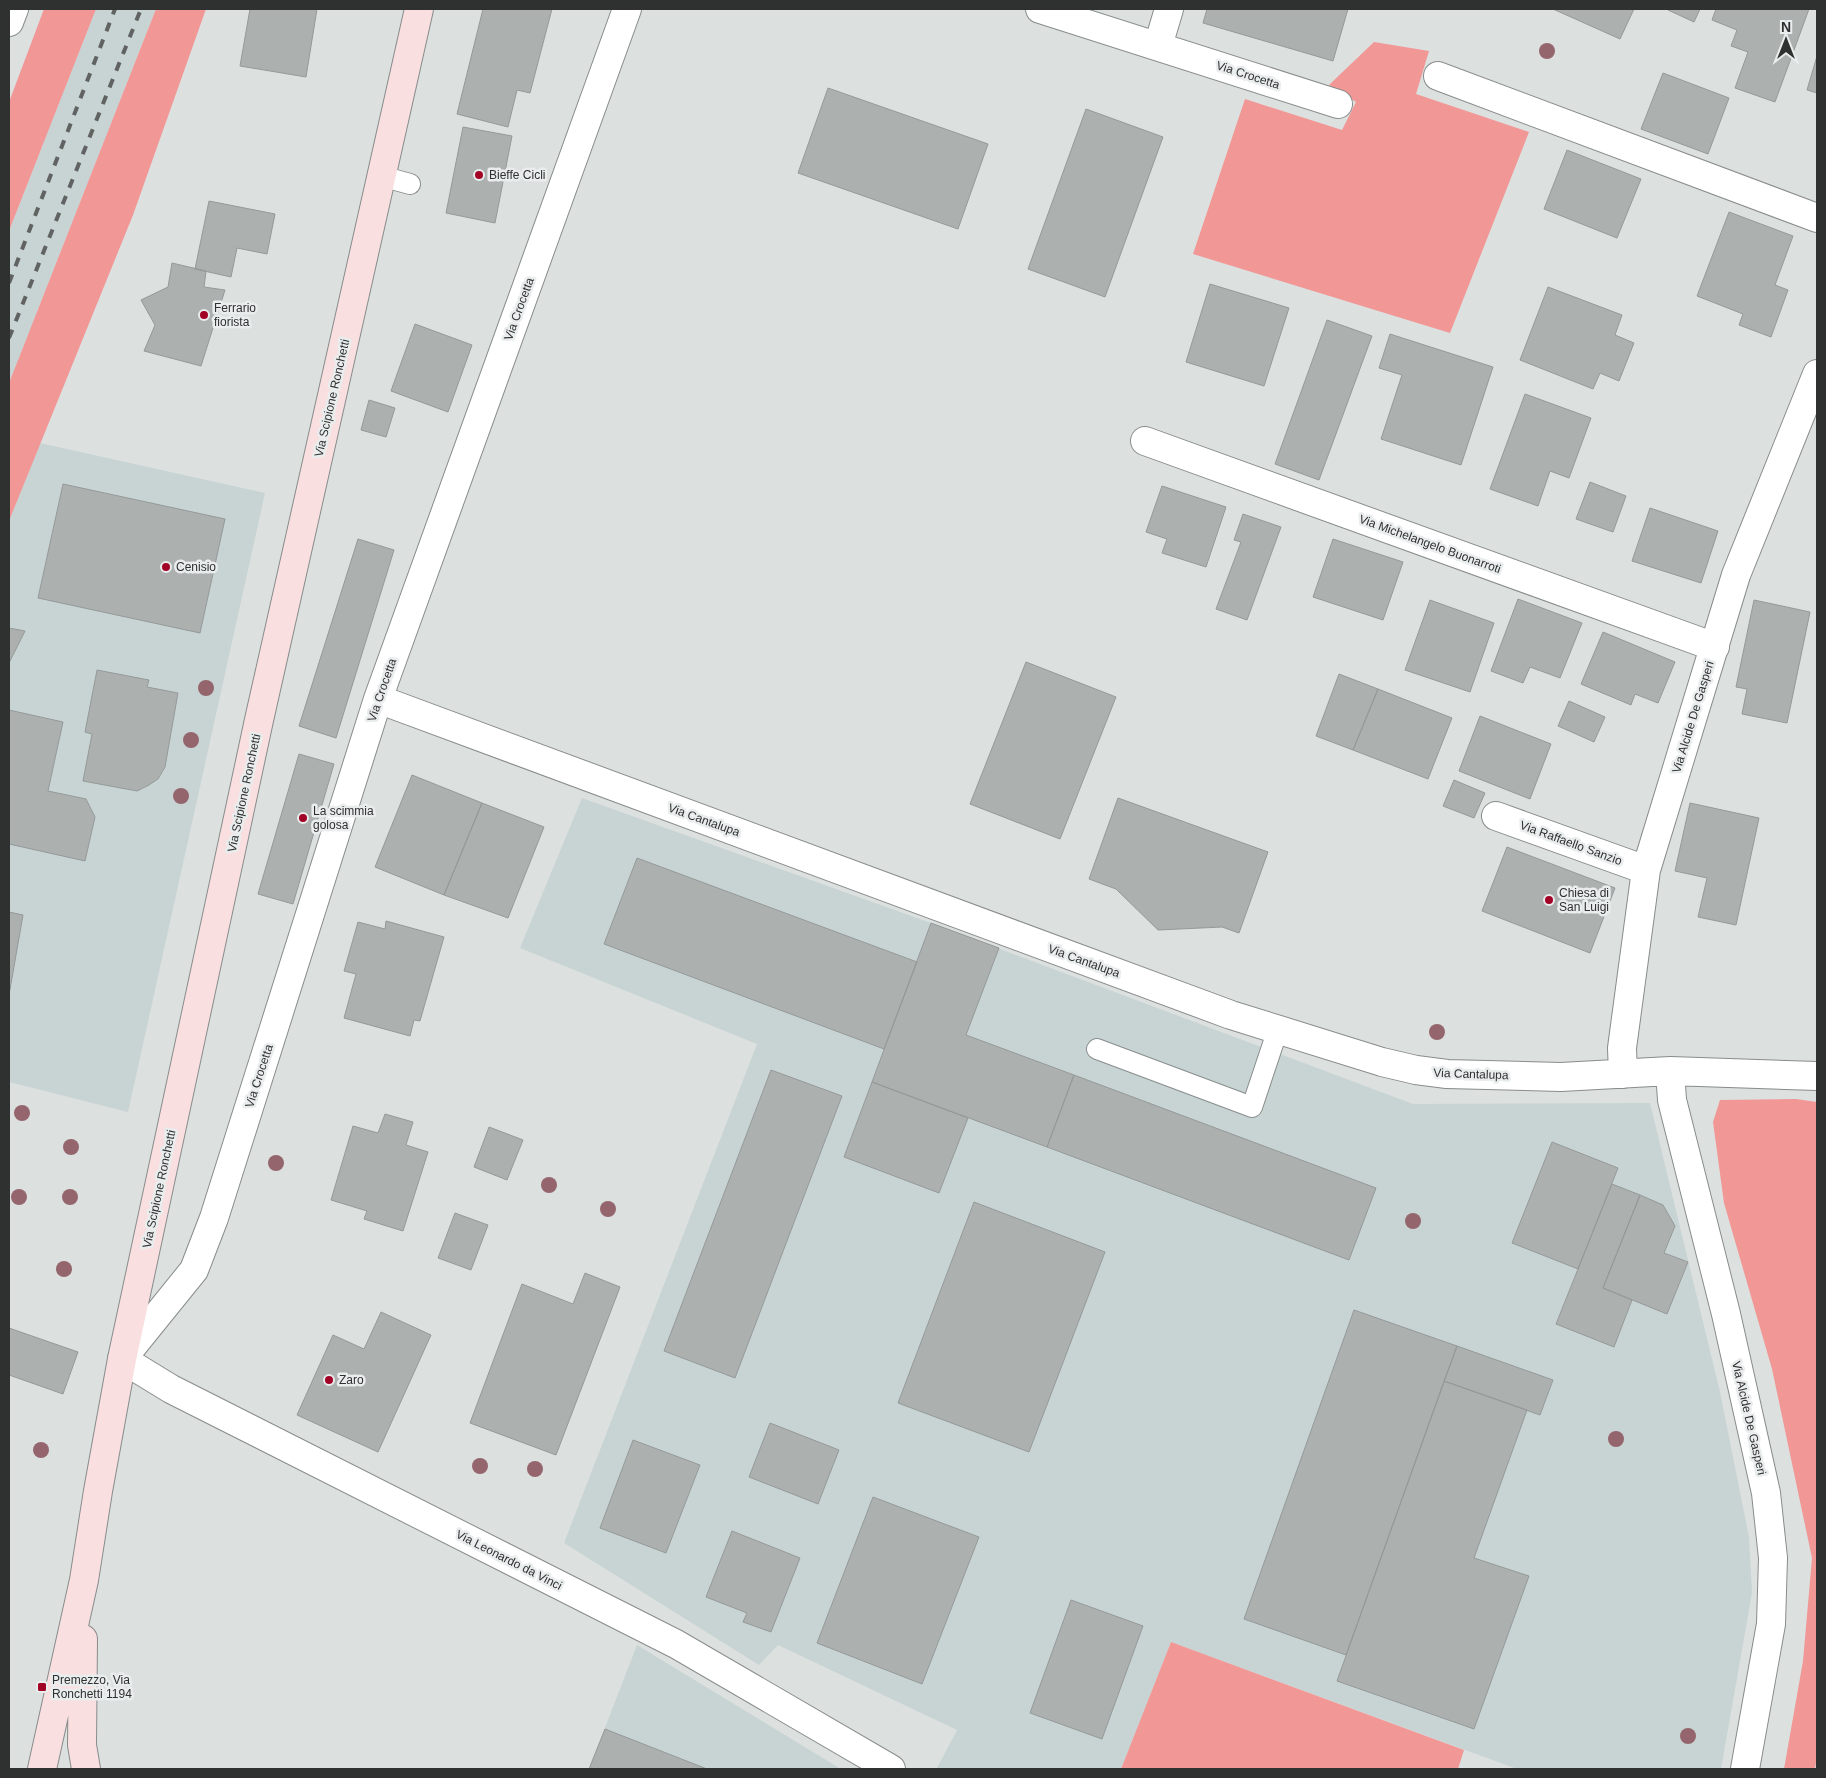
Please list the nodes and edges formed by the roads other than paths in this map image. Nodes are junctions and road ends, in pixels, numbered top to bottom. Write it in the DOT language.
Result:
graph roads {
  1 [pos="14,9"];
  2 [pos="419,9"];
  3 [pos="627,9"];
  4 [pos="1040,9"];
  5 [pos="1168,9"];
  6 [pos="9,22"];
  7 [pos="1158,46"];
  8 [pos="1438,76"];
  9 [pos="1338,104"];
  10 [pos="381,176"];
  11 [pos="410,184"];
  12 [pos="1817,218"];
  13 [pos="1817,374"];
  14 [pos="1145,440"];
  15 [pos="1715,647"];
  16 [pos="378,699"];
  17 [pos="1496,816"];
  18 [pos="1646,870"];
  19 [pos="1278,1029"];
  20 [pos="1097,1049"];
  21 [pos="1670,1071"];
  22 [pos="1623,1074"];
  23 [pos="1817,1076"];
  24 [pos="122,1360"];
  25 [pos="84,1580"];
  26 [pos="42,1769"];
  27 [pos="86,1769"];
  28 [pos="891,1769"];
  29 [pos="1745,1769"];
  1 -- 6 [label="street"];
  2 -- 10 [label="main road, Via Scipione Ronchetti"];
  3 -- 16 [label="street, Via Crocetta"];
  4 -- 7 [label="street, Via Crocetta"];
  5 -- 7 [label="street"];
  7 -- 9 [label="street, Via Crocetta"];
  8 -- 12 [label="street"];
  10 -- 11 [label="lane"];
  10 -- 24 [label="main road, Via Scipione Ronchetti"];
  13 -- 15 [label="street, Via Alcide De Gasperi"];
  14 -- 15 [label="street, Via Michelangelo Buonarroti"];
  15 -- 18 [label="street, Via Alcide De Gasperi"];
  16 -- 19 [label="street, Via Cantalupa"];
  16 -- 24 [label="street, Via Crocetta"];
  17 -- 18 [label="street, Via Raffaello Sanzio"];
  18 -- 22 [label="street, Via Alcide De Gasperi"];
  19 -- 20 [label="lane"];
  19 -- 22 [label="street, Via Cantalupa"];
  21 -- 22 [label="street, Via Cantalupa"];
  21 -- 23 [label="street, Via Cantalupa"];
  21 -- 29 [label="street, Via Alcide De Gasperi"];
  24 -- 25 [label="main road, Via Scipione Ronchetti"];
  24 -- 28 [label="street, Via Leonardo da Vinci"];
  25 -- 26 [label="main road, Via Scipione Ronchetti"];
  25 -- 27 [label="main road, Via Scipione Ronchetti"];
}
